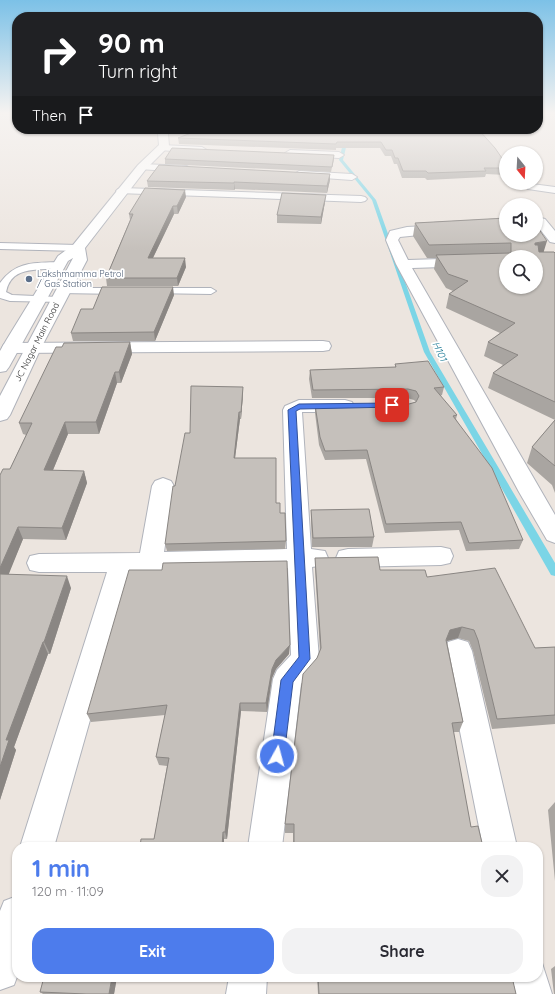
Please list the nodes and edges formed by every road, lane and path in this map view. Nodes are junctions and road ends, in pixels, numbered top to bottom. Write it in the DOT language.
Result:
graph roads {
  1 [pos="148,158"];
  2 [pos="142,167"];
  3 [pos="197,170"];
  4 [pos="290,174"];
  5 [pos="352,177"];
  6 [pos="543,189"];
  7 [pos="555,190"];
  8 [pos="122,191"];
  9 [pos="361,199"];
  10 [pos="555,222"];
  11 [pos="543,223"];
  12 [pos="453,228"];
  13 [pos="543,228"];
  14 [pos="555,239"];
  15 [pos="0,246"];
  16 [pos="78,248"];
  17 [pos="499,261"];
  18 [pos="403,264"];
  19 [pos="59,265"];
  20 [pos="211,291"];
  21 [pos="61,296"];
  22 [pos="39,300"];
  23 [pos="323,346"];
  24 [pos="10,348"];
  25 [pos="33,348"];
  26 [pos="0,367"];
  27 [pos="360,406"];
  28 [pos="0,415"];
  29 [pos="163,486"];
  30 [pos="555,534"];
  31 [pos="441,556"];
  32 [pos="300,559"];
  33 [pos="39,563"];
  34 [pos="136,563"];
  35 [pos="458,651"];
  36 [pos="39,842"];
  37 [pos="266,842"];
  38 [pos="499,842"];
  39 [pos="12,931"];
  40 [pos="0,971"];
  41 [pos="247,982"];
  42 [pos="529,982"];
  43 [pos="246,994"];
  44 [pos="532,994"];
  1 -- 2 [label="street"];
  2 -- 3 [label="street"];
  2 -- 8 [label="street"];
  4 -- 5 [label="street"];
  6 -- 7 [label="street"];
  8 -- 9 [label="street"];
  8 -- 16 [label="street"];
  10 -- 11 [label="street"];
  12 -- 18 [label="street"];
  13 -- 14 [label="street"];
  15 -- 16 [label="lane"];
  16 -- 19 [label="street, JC Nagar Main Road"];
  16 -- 21 [label="street, JC Nagar Main Road"];
  17 -- 18 [label="street"];
  18 -- 30 [label="street"];
  19 -- 22 [label="street, JC Nagar Main Road"];
  19 -- 22 [label="lane"];
  20 -- 21 [label="lane"];
  21 -- 22 [label="lane"];
  21 -- 25 [label="street, JC Nagar Main Road"];
  22 -- 24 [label="street, JC Nagar Main Road"];
  23 -- 25 [label="street"];
  24 -- 25 [label="street"];
  24 -- 26 [label="street, JC Nagar Main Road"];
  25 -- 28 [label="street, JC Nagar Main Road"];
  27 -- 32 [label="street"];
  29 -- 34 [label="street"];
  31 -- 32 [label="street"];
  32 -- 34 [label="street"];
  32 -- 37 [label="street"];
  33 -- 34 [label="street"];
  34 -- 36 [label="street"];
  35 -- 38 [label="street"];
  39 -- 40 [label="street"];
  41 -- 43 [label="street"];
  42 -- 44 [label="street"];
}
